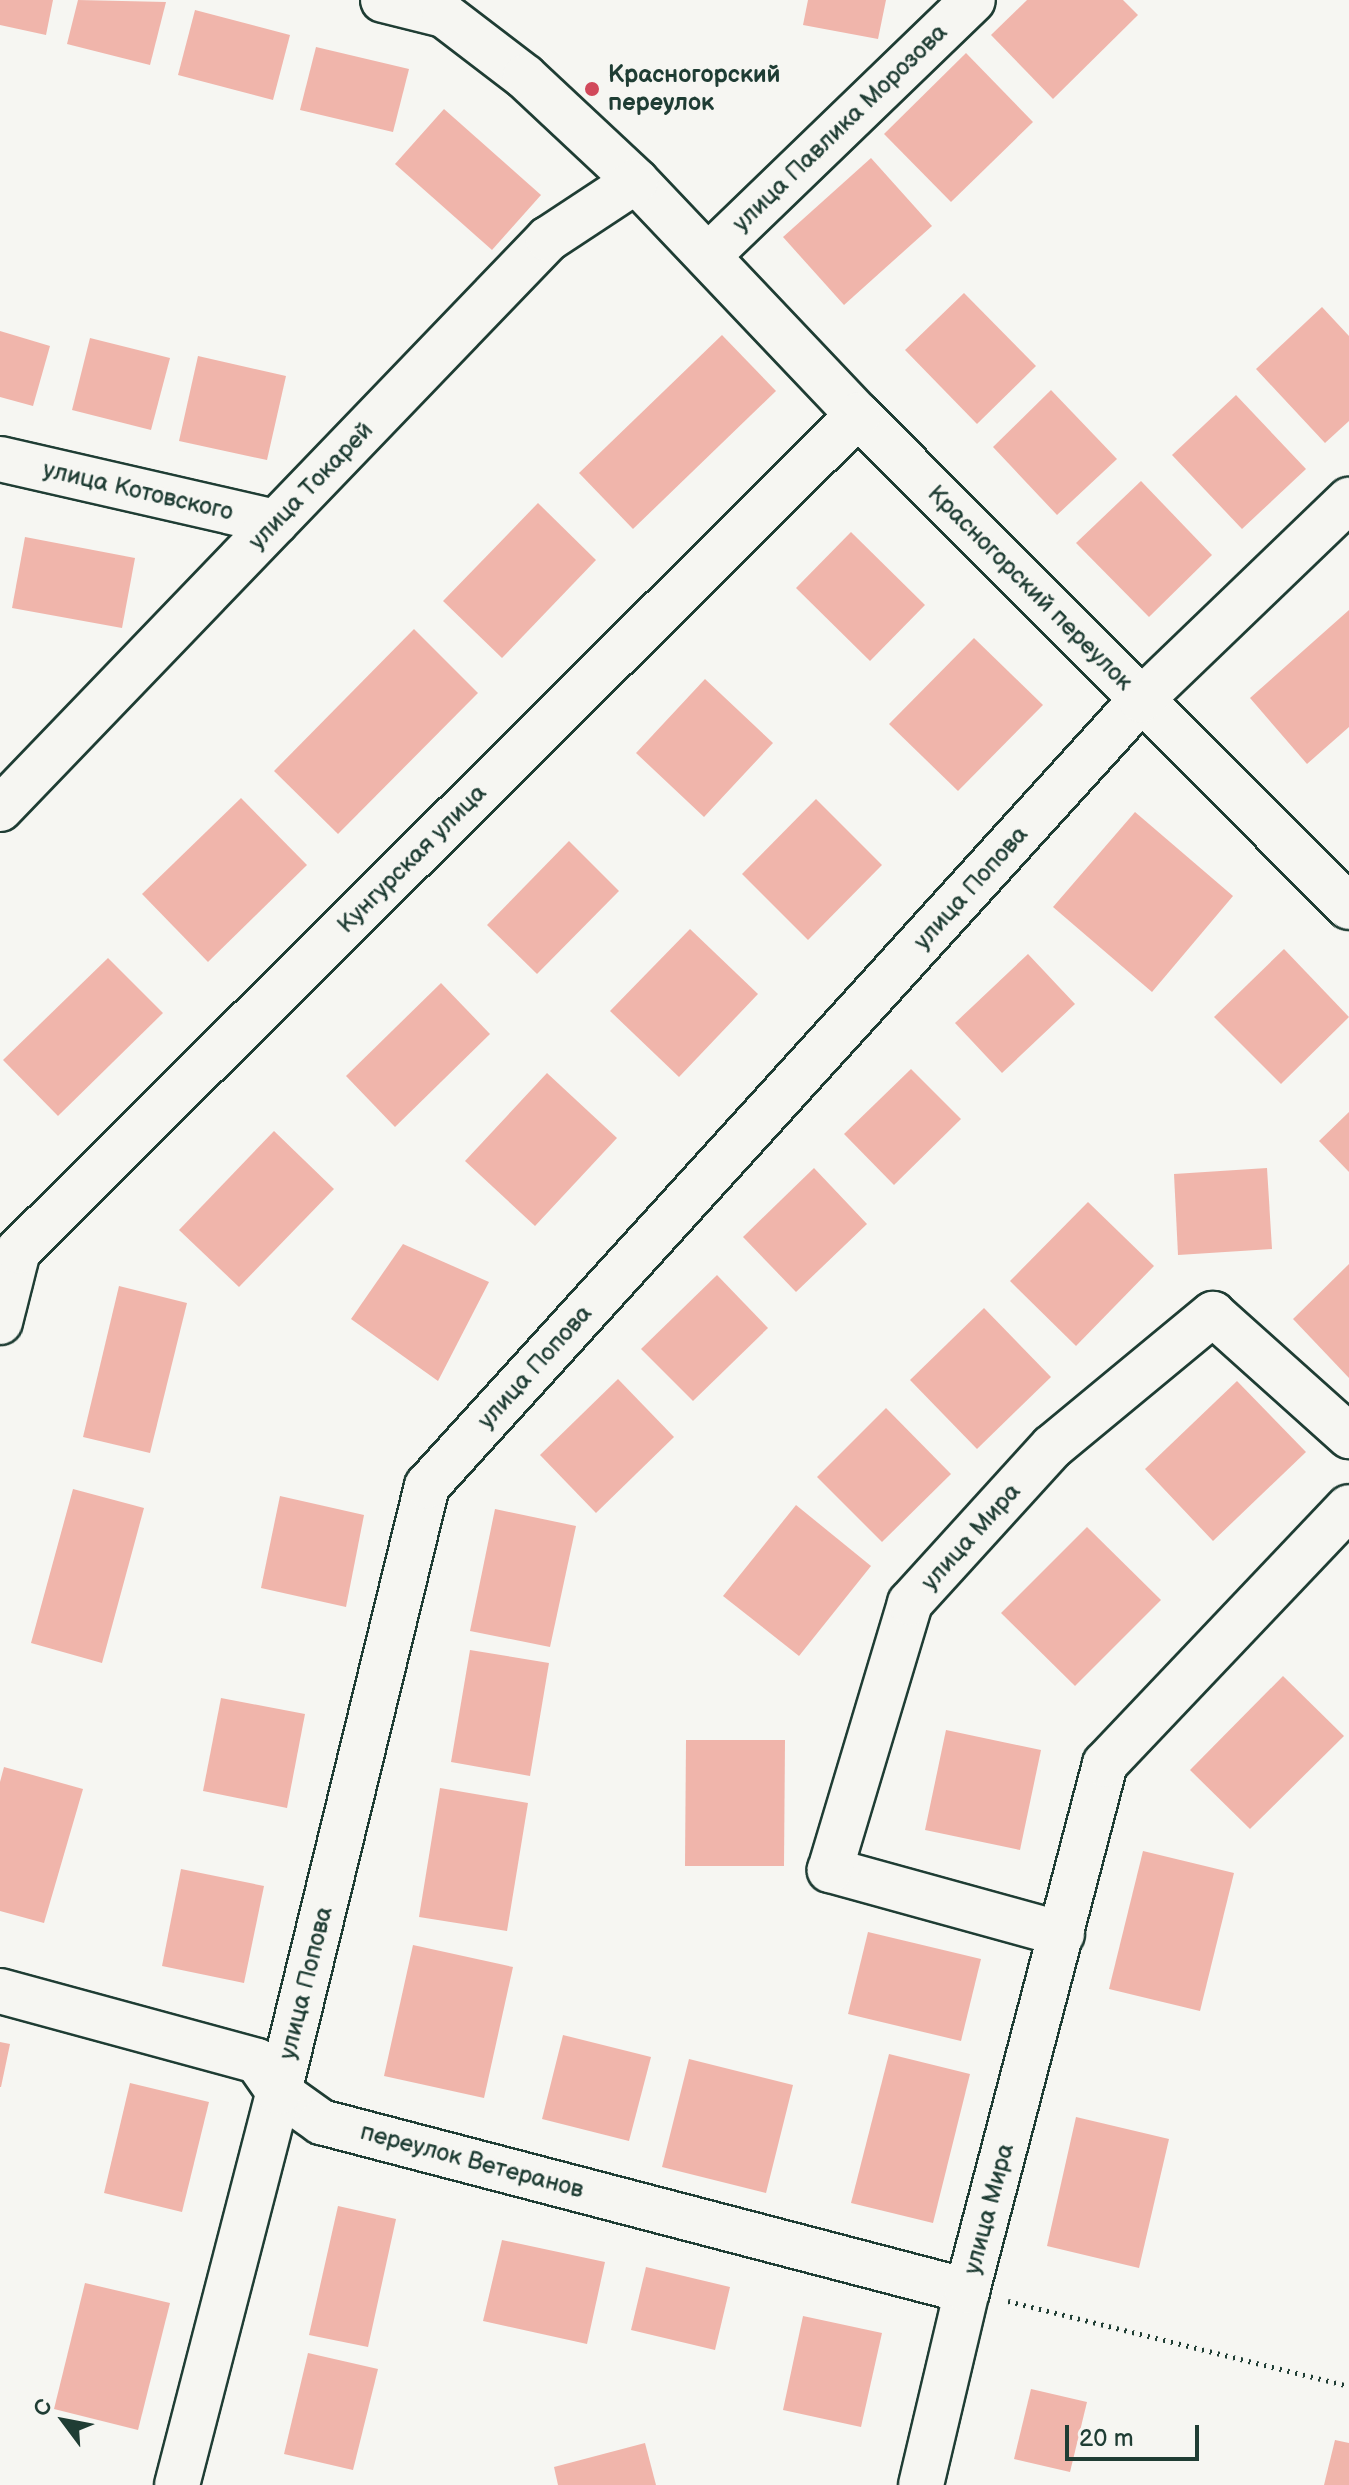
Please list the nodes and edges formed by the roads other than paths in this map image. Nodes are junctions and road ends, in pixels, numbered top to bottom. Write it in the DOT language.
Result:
graph roads {
  1 [pos="383,0"];
  2 [pos="973,0"];
  3 [pos="636,181"];
  4 [pos="708,256"];
  5 [pos="858,415"];
  6 [pos="0,459"];
  7 [pos="1349,500"];
  8 [pos="276,522"];
  9 [pos="1141,700"];
  10 [pos="0,809"];
  11 [pos="1349,907"];
  12 [pos="0,1322"];
  13 [pos="1349,1436"];
  14 [pos="1349,1507"];
  15 [pos="1062,1934"];
  16 [pos="0,1991"];
  17 [pos="279,2092"];
  18 [pos="967,2291"];
  19 [pos="177,2485"];
  20 [pos="921,2485"];
  1 -- 3 [label="street, Красногорский переулок"];
  2 -- 4 [label="street, улица Павлика Морозова"];
  3 -- 4 [label="street, Красногорский переулок"];
  3 -- 8 [label="street, улица Токарей"];
  4 -- 5 [label="street, Красногорский переулок"];
  5 -- 9 [label="street, Красногорский переулок"];
  5 -- 12 [label="street, Кунгурская улица"];
  6 -- 8 [label="street, улица Котовского"];
  7 -- 9 [label="street, улица Попова"];
  8 -- 10 [label="street, улица Токарей"];
  9 -- 11 [label="street, Красногорский переулок"];
  9 -- 17 [label="street, улица Попова"];
  13 -- 15 [label="street, улица Мира"];
  14 -- 15 [label="street, улица Мира"];
  15 -- 18 [label="street, улица Мира"];
  16 -- 17 [label="street, переулок Ветеранов"];
  17 -- 18 [label="street, переулок Ветеранов"];
  17 -- 19 [label="street, улица Попова"];
  18 -- 20 [label="street, улица Мира"];
}
